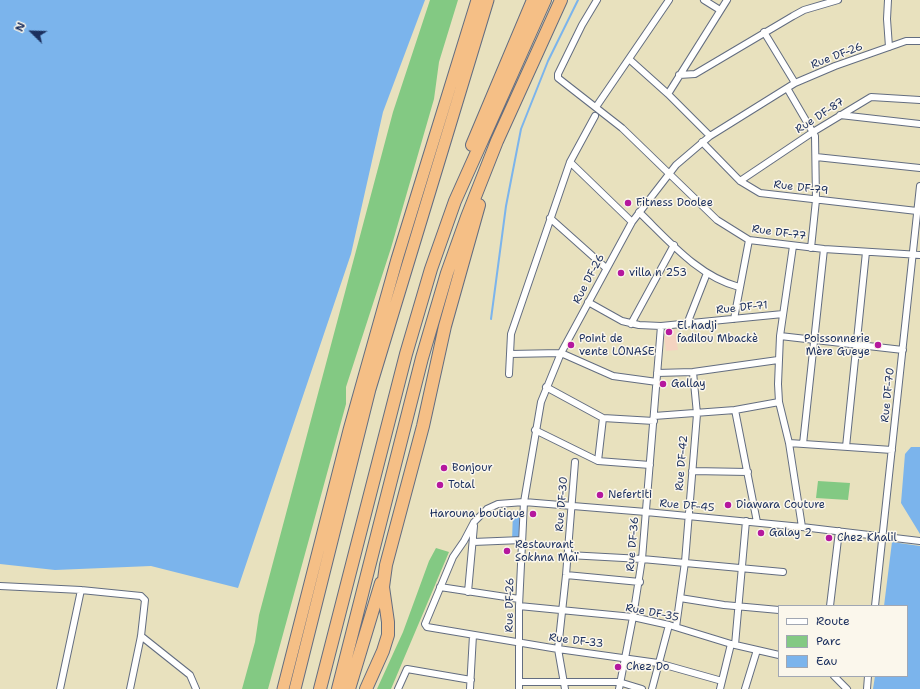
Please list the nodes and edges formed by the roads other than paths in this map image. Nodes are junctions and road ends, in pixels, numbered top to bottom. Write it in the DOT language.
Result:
graph roads {
  1 [pos="477,0"];
  2 [pos="488,0"];
  3 [pos="533,0"];
  4 [pos="545,0"];
  5 [pos="561,0"];
  6 [pos="597,0"];
  7 [pos="669,0"];
  8 [pos="704,0"];
  9 [pos="727,0"];
  10 [pos="833,0"];
  11 [pos="888,0"];
  12 [pos="720,10"];
  13 [pos="764,32"];
  14 [pos="920,41"];
  15 [pos="889,48"];
  16 [pos="629,60"];
  17 [pos="679,76"];
  18 [pos="795,84"];
  19 [pos="787,88"];
  20 [pos="668,94"];
  21 [pos="920,100"];
  22 [pos="596,107"];
  23 [pos="840,115"];
  24 [pos="595,116"];
  25 [pos="920,124"];
  26 [pos="813,132"];
  27 [pos="710,136"];
  28 [pos="497,141"];
  29 [pos="702,142"];
  30 [pos="816,158"];
  31 [pos="570,162"];
  32 [pos="920,168"];
  33 [pos="669,174"];
  34 [pos="740,180"];
  35 [pos="920,186"];
  36 [pos="816,200"];
  37 [pos="455,202"];
  38 [pos="917,211"];
  39 [pos="639,212"];
  40 [pos="550,218"];
  41 [pos="632,222"];
  42 [pos="749,240"];
  43 [pos="674,245"];
  44 [pos="793,246"];
  45 [pos="812,248"];
  46 [pos="824,249"];
  47 [pos="866,252"];
  48 [pos="913,254"];
  49 [pos="920,255"];
  50 [pos="606,268"];
  51 [pos="707,273"];
  52 [pos="739,287"];
  53 [pos="588,302"];
  54 [pos="783,314"];
  55 [pos="734,319"];
  56 [pos="631,324"];
  57 [pos="687,324"];
  58 [pos="661,326"];
  59 [pos="780,336"];
  60 [pos="814,340"];
  61 [pos="856,344"];
  62 [pos="903,350"];
  63 [pos="560,353"];
  64 [pos="510,354"];
  65 [pos="778,360"];
  66 [pos="693,372"];
  67 [pos="657,373"];
  68 [pos="509,374"];
  69 [pos="657,382"];
  70 [pos="546,387"];
  71 [pos="779,402"];
  72 [pos="735,410"];
  73 [pos="697,414"];
  74 [pos="603,418"];
  75 [pos="654,418"];
  76 [pos="535,430"];
  77 [pos="788,443"];
  78 [pos="803,444"];
  79 [pos="846,447"];
  80 [pos="892,450"];
  81 [pos="598,461"];
  82 [pos="575,462"];
  83 [pos="650,465"];
  84 [pos="692,471"];
  85 [pos="748,472"];
  86 [pos="524,502"];
  87 [pos="571,506"];
  88 [pos="646,512"];
  89 [pos="688,516"];
  90 [pos="746,521"];
  91 [pos="474,522"];
  92 [pos="757,522"];
  93 [pos="802,527"];
  94 [pos="839,531"];
  95 [pos="883,535"];
  96 [pos="522,540"];
  97 [pos="920,541"];
  98 [pos="473,542"];
  99 [pos="568,555"];
  100 [pos="642,559"];
  101 [pos="685,562"];
  102 [pos="386,565"];
  103 [pos="742,568"];
  104 [pos="783,572"];
  105 [pos="566,575"];
  106 [pos="640,582"];
  107 [pos="0,586"];
  108 [pos="440,587"];
  109 [pos="81,590"];
  110 [pos="468,592"];
  111 [pos="680,598"];
  112 [pos="519,599"];
  113 [pos="830,605"];
  114 [pos="875,605"];
  115 [pos="519,606"];
  116 [pos="739,606"];
  117 [pos="778,610"];
  118 [pos="562,611"];
  119 [pos="633,617"];
  120 [pos="672,626"];
  121 [pos="473,635"];
  122 [pos="141,636"];
  123 [pos="519,643"];
  124 [pos="733,644"];
  125 [pos="558,649"];
  126 [pos="757,650"];
  127 [pos="778,655"];
  128 [pos="625,657"];
  129 [pos="658,663"];
  130 [pos="835,677"];
  131 [pos="868,677"];
  132 [pos="471,680"];
  133 [pos="722,681"];
  134 [pos="519,682"];
  135 [pos="550,682"];
  136 [pos="564,682"];
  137 [pos="619,682"];
  138 [pos="60,689"];
  139 [pos="130,689"];
  140 [pos="196,689"];
  141 [pos="283,689"];
  142 [pos="295,689"];
  143 [pos="319,689"];
  144 [pos="338,689"];
  145 [pos="349,689"];
  146 [pos="366,689"];
  147 [pos="398,689"];
  148 [pos="470,689"];
  149 [pos="519,689"];
  150 [pos="550,689"];
  151 [pos="565,689"];
  152 [pos="619,689"];
  153 [pos="642,689"];
  154 [pos="652,689"];
  155 [pos="720,689"];
  156 [pos="745,689"];
  157 [pos="847,689"];
  158 [pos="867,689"];
  1 -- 141 [label="highway"];
  2 -- 142 [label="highway"];
  3 -- 37 [label="highway"];
  4 -- 37 [label="highway"];
  5 -- 28 [label="highway"];
  6 -- 22 [label="street, Rue DF-77"];
  7 -- 16 [label="street"];
  8 -- 12 [label="street"];
  9 -- 12 [label="street"];
  10 -- 13 [label="street"];
  11 -- 15 [label="street"];
  12 -- 17 [label="street"];
  13 -- 17 [label="street"];
  13 -- 18 [label="street"];
  14 -- 15 [label="street, Rue DF-26"];
  15 -- 18 [label="street, Rue DF-26"];
  16 -- 20 [label="street"];
  16 -- 22 [label="street"];
  17 -- 20 [label="street"];
  18 -- 19 [label="street, Rue DF-26"];
  19 -- 26 [label="street"];
  19 -- 27 [label="street, Rue DF-26"];
  20 -- 27 [label="street"];
  21 -- 23 [label="street, Rue DF-87"];
  22 -- 33 [label="street, Rue DF-77"];
  23 -- 25 [label="street"];
  23 -- 26 [label="street, Rue DF-87"];
  24 -- 31 [label="street"];
  26 -- 30 [label="street"];
  26 -- 34 [label="street, Rue DF-87"];
  27 -- 29 [label="street, Rue DF-26"];
  28 -- 102 [label="highway"];
  28 -- 144 [label="highway"];
  29 -- 33 [label="street, Rue DF-26"];
  29 -- 34 [label="street, Rue DF-79"];
  30 -- 32 [label="street"];
  30 -- 36 [label="street"];
  31 -- 40 [label="street"];
  31 -- 41 [label="street"];
  33 -- 39 [label="street, Rue DF-26"];
  33 -- 42 [label="street, Rue DF-77"];
  34 -- 36 [label="street, Rue DF-79"];
  35 -- 38 [label="street, Rue DF-70"];
  36 -- 38 [label="street, Rue DF-79"];
  36 -- 45 [label="street"];
  37 -- 143 [label="highway"];
  38 -- 48 [label="street, Rue DF-70"];
  39 -- 41 [label="street, Rue DF-26"];
  39 -- 43 [label="street"];
  40 -- 50 [label="street"];
  40 -- 64 [label="street"];
  41 -- 50 [label="street, Rue DF-26"];
  42 -- 44 [label="street, Rue DF-77"];
  42 -- 52 [label="street"];
  43 -- 51 [label="street"];
  43 -- 56 [label="street"];
  44 -- 45 [label="street, Rue DF-77"];
  44 -- 54 [label="street"];
  45 -- 46 [label="street, Rue DF-77"];
  46 -- 47 [label="street, Rue DF-77"];
  46 -- 60 [label="street"];
  47 -- 48 [label="street, Rue DF-77"];
  47 -- 61 [label="street"];
  48 -- 49 [label="street, Rue DF-77"];
  48 -- 62 [label="street, Rue DF-70"];
  50 -- 53 [label="street, Rue DF-26"];
  51 -- 52 [label="street"];
  51 -- 57 [label="street"];
  52 -- 55 [label="street"];
  53 -- 56 [label="street, Rue DF-71"];
  53 -- 63 [label="street, Rue DF-26"];
  54 -- 55 [label="street, Rue DF-71"];
  54 -- 59 [label="street"];
  55 -- 57 [label="street, Rue DF-71"];
  56 -- 58 [label="street, Rue DF-71"];
  57 -- 58 [label="street, Rue DF-71"];
  58 -- 67 [label="street, Rue DF-36"];
  59 -- 60 [label="street"];
  59 -- 65 [label="street"];
  60 -- 61 [label="street"];
  60 -- 78 [label="street"];
  61 -- 62 [label="street"];
  61 -- 79 [label="street"];
  62 -- 80 [label="street, Rue DF-70"];
  63 -- 64 [label="street"];
  63 -- 69 [label="street"];
  63 -- 70 [label="street, Rue DF-26"];
  64 -- 68 [label="street"];
  65 -- 66 [label="street"];
  65 -- 71 [label="street"];
  66 -- 67 [label="street"];
  66 -- 73 [label="street, Rue DF-42"];
  67 -- 69 [label="street, Rue DF-36"];
  69 -- 75 [label="street, Rue DF-36"];
  70 -- 74 [label="street"];
  70 -- 76 [label="street, Rue DF-26"];
  71 -- 72 [label="street"];
  71 -- 77 [label="street"];
  72 -- 73 [label="street"];
  72 -- 85 [label="street"];
  73 -- 75 [label="street"];
  73 -- 84 [label="street, Rue DF-42"];
  74 -- 75 [label="street"];
  74 -- 81 [label="street"];
  75 -- 83 [label="street, Rue DF-36"];
  76 -- 81 [label="street"];
  76 -- 86 [label="street, Rue DF-26"];
  77 -- 78 [label="street"];
  77 -- 93 [label="street"];
  78 -- 79 [label="street"];
  79 -- 80 [label="street"];
  80 -- 95 [label="street, Rue DF-70"];
  81 -- 83 [label="street"];
  82 -- 87 [label="street, Rue DF-30"];
  83 -- 88 [label="street, Rue DF-36"];
  84 -- 85 [label="street"];
  84 -- 89 [label="street, Rue DF-42"];
  85 -- 92 [label="street"];
  86 -- 87 [label="street, Rue DF-45"];
  86 -- 91 [label="street, Rue DF-45"];
  86 -- 96 [label="street, Rue DF-26"];
  87 -- 88 [label="street, Rue DF-45"];
  87 -- 99 [label="street, Rue DF-30"];
  88 -- 89 [label="street, Rue DF-45"];
  88 -- 100 [label="street, Rue DF-36"];
  89 -- 90 [label="street, Rue DF-45"];
  89 -- 101 [label="street, Rue DF-42"];
  90 -- 92 [label="street, Rue DF-45"];
  90 -- 103 [label="street"];
  91 -- 98 [label="street"];
  91 -- 108 [label="street"];
  92 -- 93 [label="street, Rue DF-45"];
  93 -- 94 [label="street, Rue DF-45"];
  94 -- 95 [label="street, Rue DF-45"];
  94 -- 113 [label="street"];
  95 -- 97 [label="street, Rue DF-45"];
  95 -- 114 [label="street, Rue DF-70"];
  96 -- 98 [label="street"];
  96 -- 112 [label="street, Rue DF-26"];
  98 -- 110 [label="street"];
  99 -- 100 [label="street"];
  99 -- 105 [label="street, Rue DF-30"];
  100 -- 101 [label="street"];
  100 -- 106 [label="street, Rue DF-36"];
  101 -- 103 [label="street"];
  101 -- 111 [label="street, Rue DF-42"];
  102 -- 145 [label="highway"];
  102 -- 146 [label="highway"];
  103 -- 104 [label="street"];
  103 -- 116 [label="street"];
  105 -- 106 [label="street"];
  105 -- 118 [label="street, Rue DF-30"];
  106 -- 119 [label="street, Rue DF-36"];
  107 -- 109 [label="street"];
  108 -- 110 [label="street"];
  108 -- 121 [label="street, Rue DF-33"];
  109 -- 122 [label="street"];
  109 -- 138 [label="street"];
  110 -- 112 [label="street"];
  111 -- 116 [label="street"];
  111 -- 120 [label="street, Rue DF-42"];
  112 -- 115 [label="street, Rue DF-26"];
  115 -- 118 [label="street, Rue DF-35"];
  115 -- 123 [label="street, Rue DF-26"];
  116 -- 117 [label="street"];
  116 -- 124 [label="street"];
  118 -- 119 [label="street, Rue DF-35"];
  118 -- 125 [label="street, Rue DF-30"];
  119 -- 120 [label="street, Rue DF-35"];
  119 -- 128 [label="street, Rue DF-36"];
  120 -- 124 [label="street, Rue DF-35"];
  120 -- 129 [label="street, Rue DF-42"];
  121 -- 123 [label="street, Rue DF-33"];
  121 -- 132 [label="street"];
  122 -- 139 [label="street"];
  122 -- 140 [label="street"];
  123 -- 125 [label="street, Rue DF-33"];
  123 -- 134 [label="street, Rue DF-26"];
  124 -- 126 [label="street, Rue DF-35"];
  124 -- 133 [label="street"];
  125 -- 128 [label="street, Rue DF-33"];
  125 -- 136 [label="street, Rue DF-30"];
  126 -- 127 [label="street, Rue DF-35"];
  126 -- 156 [label="street"];
  128 -- 129 [label="street, Rue DF-33"];
  128 -- 137 [label="street, Rue DF-36"];
  129 -- 133 [label="street, Rue DF-33"];
  129 -- 154 [label="street, Rue DF-42"];
  130 -- 157 [label="street"];
  131 -- 158 [label="street"];
  132 -- 147 [label="street"];
  132 -- 148 [label="street"];
  133 -- 155 [label="street"];
  134 -- 135 [label="street"];
  134 -- 149 [label="street, Rue DF-26"];
  135 -- 136 [label="street"];
  135 -- 150 [label="street"];
  136 -- 137 [label="street"];
  136 -- 151 [label="street, Rue DF-30"];
  137 -- 152 [label="street, Rue DF-36"];
  137 -- 153 [label="street"];
}
